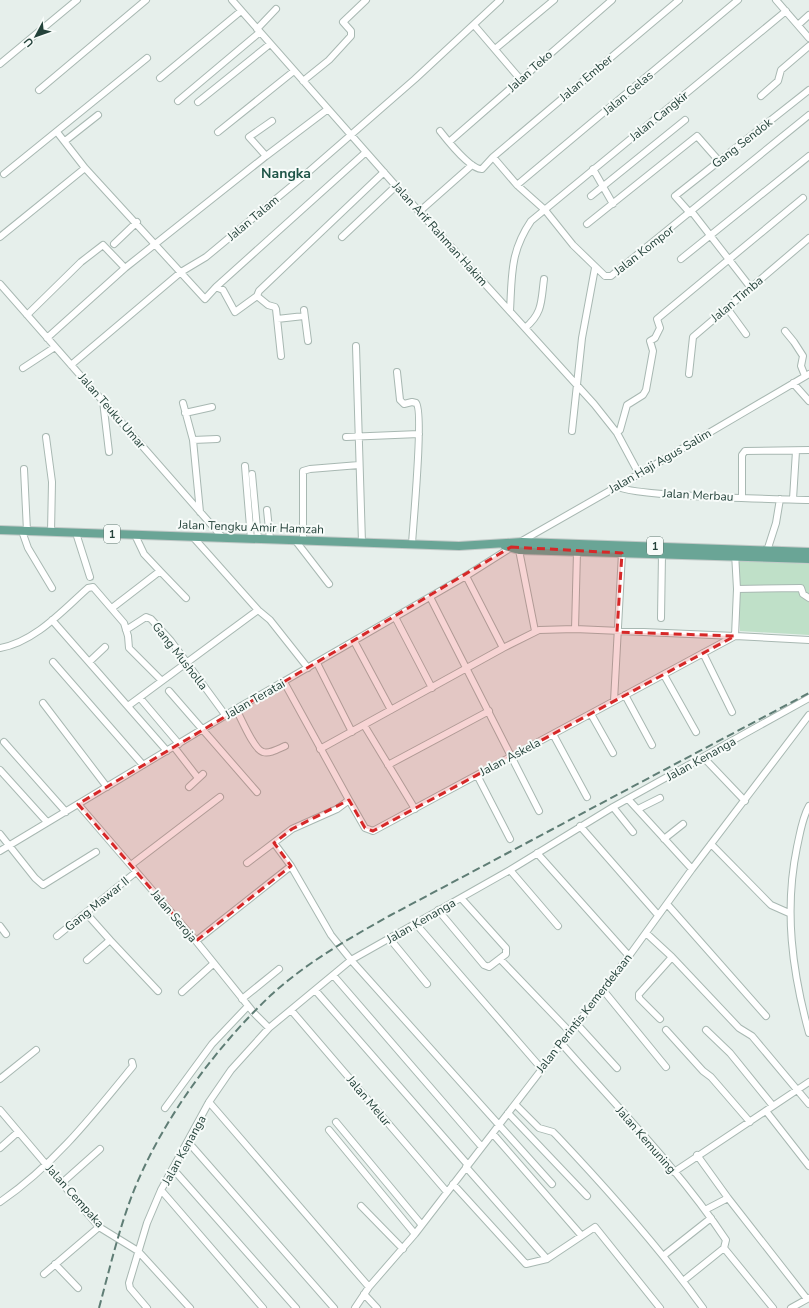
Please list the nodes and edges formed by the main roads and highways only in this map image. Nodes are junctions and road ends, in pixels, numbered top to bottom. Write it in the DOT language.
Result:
graph roads {
  1 [pos="0,530"];
  2 [pos="502,544"];
  3 [pos="519,546"];
  4 [pos="735,552"];
  5 [pos="809,552"];
  6 [pos="809,559"];
  1 -- 2 [label="main road, Jalan Tengku Amir Hamzah / 1"];
  2 -- 3 [label="main road, Jalan Tengku Amir Hamzah / 1"];
  2 -- 3 [label="main road, Jalan Tengku Amir Hamzah / 1"];
  3 -- 4 [label="main road, Jalan Tengku Amir Hamzah / 1"];
  3 -- 4 [label="main road, Jalan Tengku Amir Hamzah / 1"];
  4 -- 5 [label="main road, Jalan Tengku Amir Hamzah / 1"];
  4 -- 6 [label="main road, Jalan Tengku Amir Hamzah / 1"];
}
